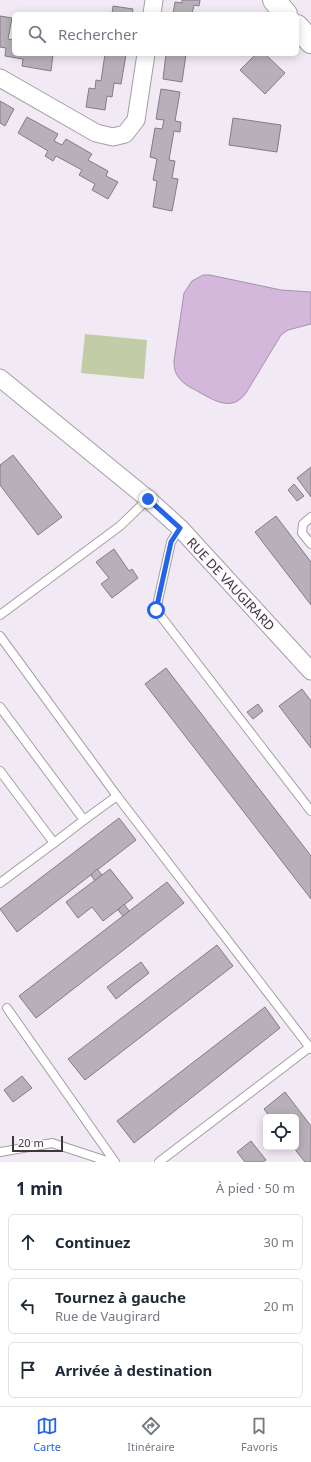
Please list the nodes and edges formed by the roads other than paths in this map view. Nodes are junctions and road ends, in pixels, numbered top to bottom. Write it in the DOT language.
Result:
graph roads {
  1 [pos="154,0"];
  2 [pos="274,0"];
  3 [pos="152,12"];
  4 [pos="284,12"];
  5 [pos="299,28"];
  6 [pos="311,42"];
  7 [pos="146,56"];
  8 [pos="0,78"];
  9 [pos="0,378"];
  10 [pos="148,499"];
  11 [pos="311,518"];
  12 [pos="180,528"];
  13 [pos="311,544"];
  14 [pos="0,615"];
  15 [pos="0,636"];
  16 [pos="311,671"];
  17 [pos="0,706"];
  18 [pos="0,771"];
  19 [pos="117,796"];
  20 [pos="311,811"];
  21 [pos="84,820"];
  22 [pos="54,843"];
  23 [pos="0,883"];
  24 [pos="7,1008"];
  25 [pos="310,1048"];
  26 [pos="0,1152"];
  27 [pos="110,1162"];
  28 [pos="115,1162"];
  29 [pos="159,1162"];
  1 -- 3 [label="street"];
  2 -- 4 [label="main road"];
  5 -- 6 [label="main road"];
  7 -- 8 [label="street"];
  9 -- 10 [label="street, RUE DE VAUGIRARD"];
  10 -- 12 [label="street, RUE DE VAUGIRARD"];
  10 -- 14 [label="lane"];
  11 -- 13 [label="lane"];
  12 -- 16 [label="street, RUE DE VAUGIRARD"];
  12 -- 20 [label="lane"];
  15 -- 19 [label="lane"];
  17 -- 21 [label="lane"];
  18 -- 22 [label="lane"];
  19 -- 21 [label="lane"];
  19 -- 25 [label="lane"];
  21 -- 22 [label="lane"];
  22 -- 23 [label="lane"];
  24 -- 28 [label="lane"];
  25 -- 29 [label="lane"];
  26 -- 27 [label="lane"];
}
